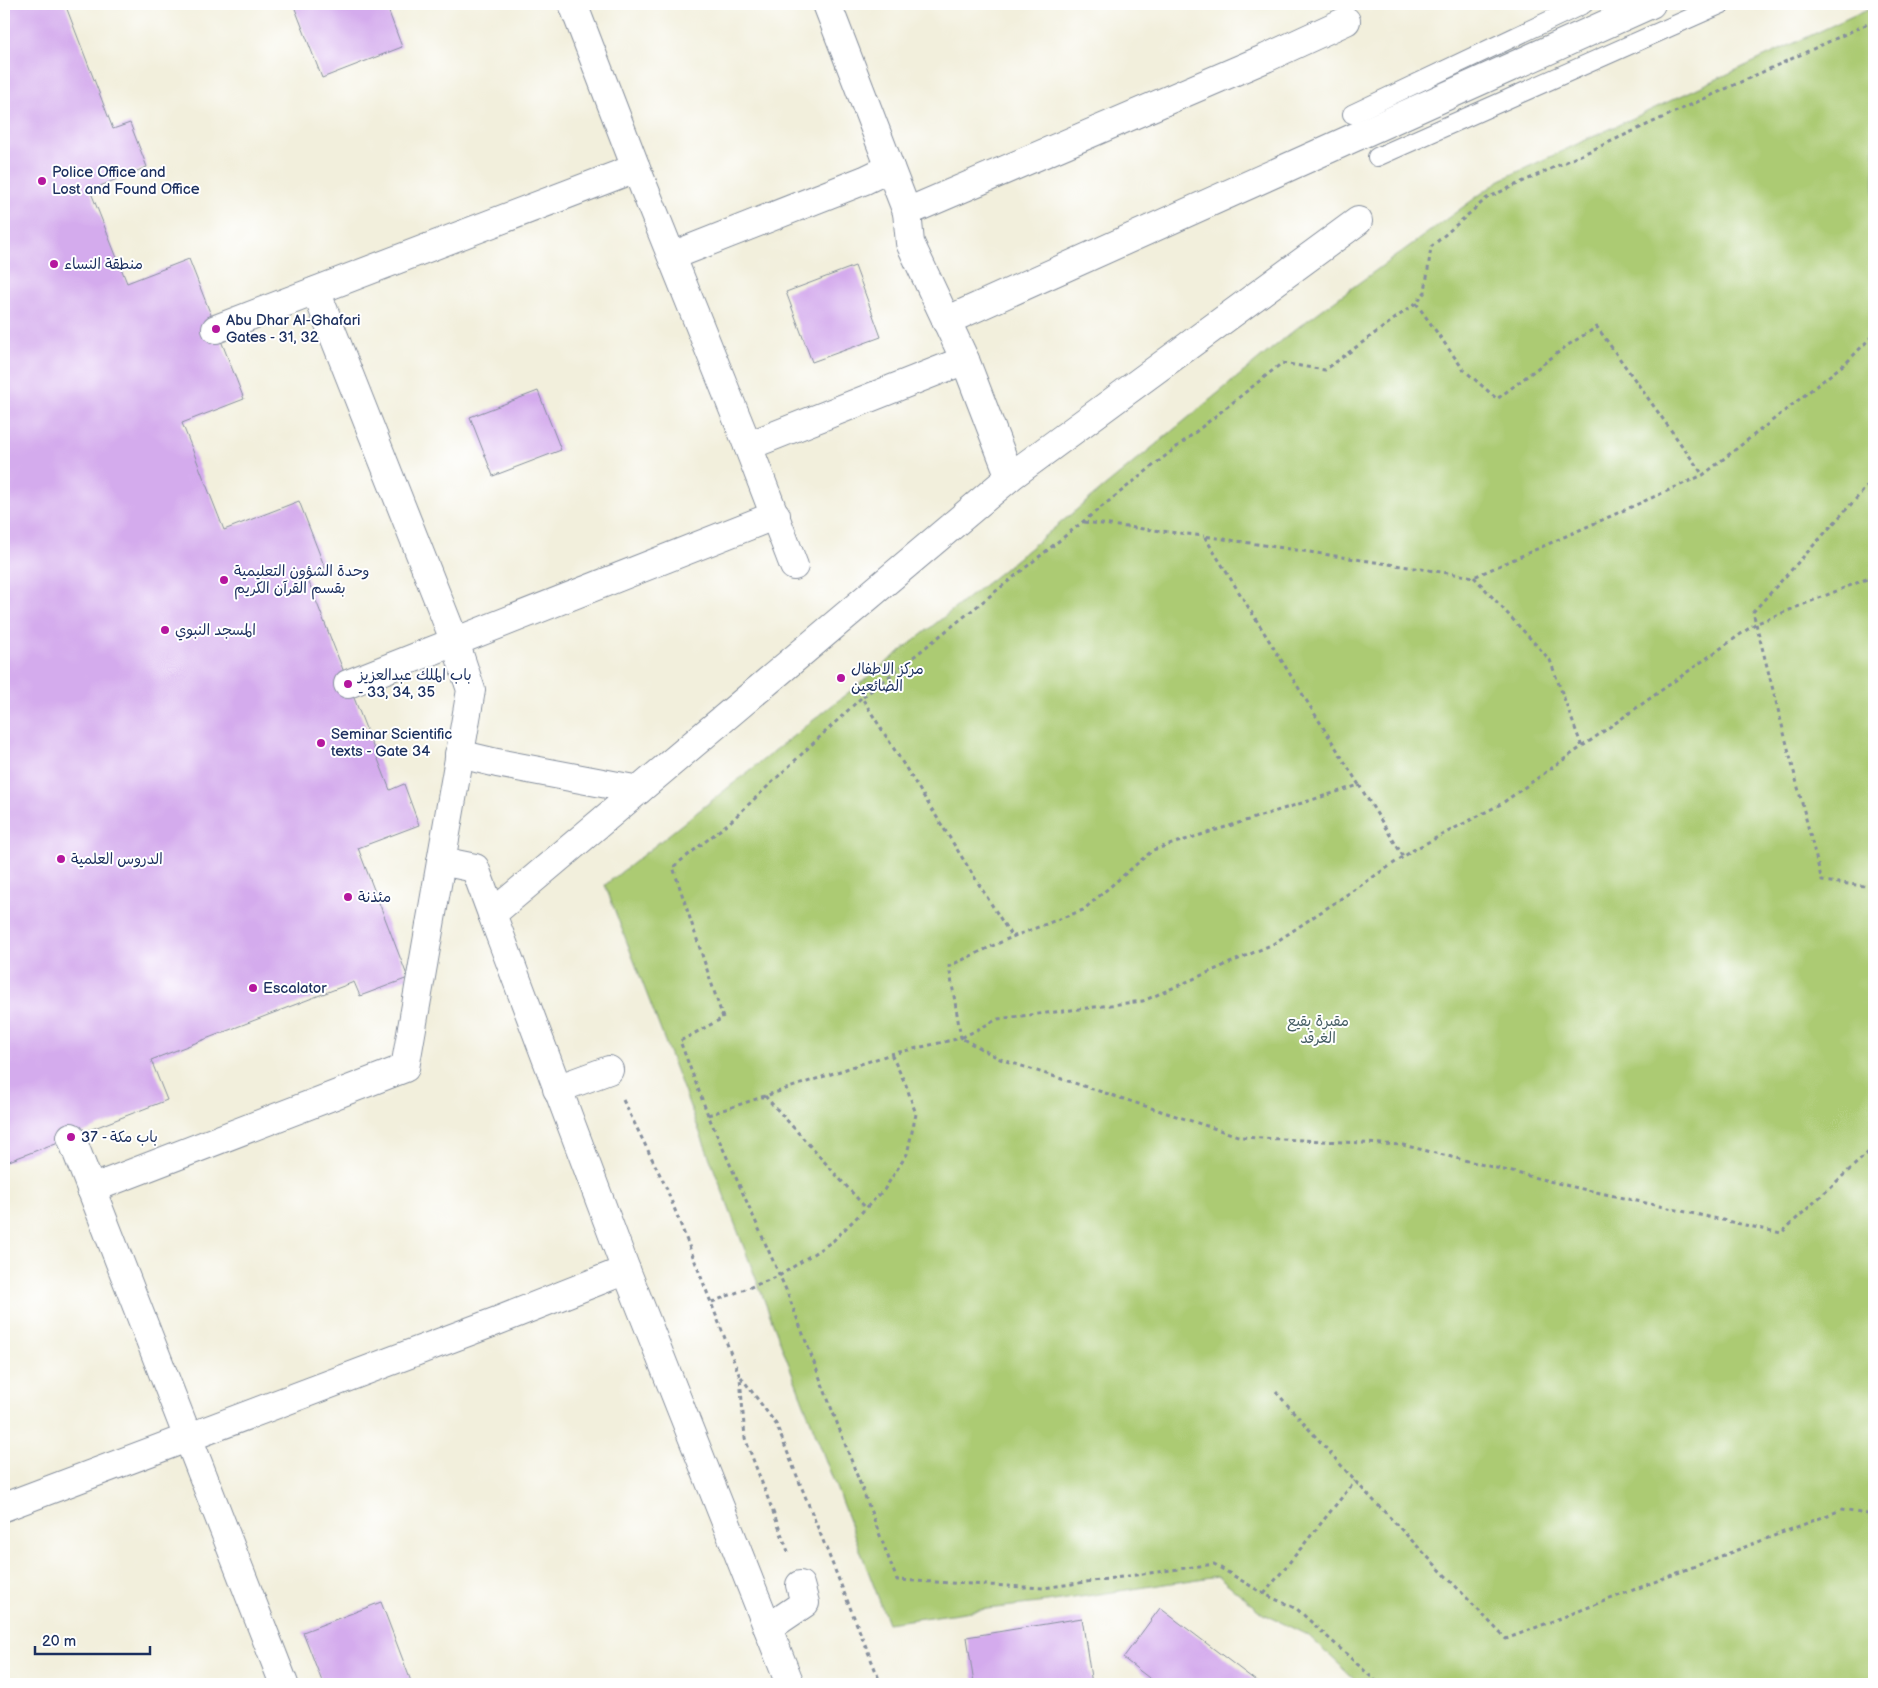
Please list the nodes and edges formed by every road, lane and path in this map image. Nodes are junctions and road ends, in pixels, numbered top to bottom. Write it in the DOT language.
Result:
graph roads {
  1 [pos="573,4"];
  2 [pos="827,4"];
  3 [pos="1584,4"];
  4 [pos="1651,4"];
  5 [pos="1722,4"];
  6 [pos="1346,21"];
  7 [pos="1874,21"];
  8 [pos="1352,114"];
  9 [pos="1377,157"];
  10 [pos="636,168"];
  11 [pos="890,168"];
  12 [pos="907,212"];
  13 [pos="1358,220"];
  14 [pos="672,256"];
  15 [pos="316,291"];
  16 [pos="1416,303"];
  17 [pos="946,320"];
  18 [pos="216,329"];
  19 [pos="1874,334"];
  20 [pos="964,360"];
  21 [pos="748,446"];
  22 [pos="1703,475"];
  23 [pos="1010,477"];
  24 [pos="1874,479"];
  25 [pos="776,516"];
  26 [pos="1083,522"];
  27 [pos="1204,536"];
  28 [pos="794,566"];
  29 [pos="1874,576"];
  30 [pos="1474,577"];
  31 [pos="1756,624"];
  32 [pos="454,642"];
  33 [pos="348,684"];
  34 [pos="862,698"];
  35 [pos="1582,747"];
  36 [pos="460,754"];
  37 [pos="1359,785"];
  38 [pos="639,790"];
  39 [pos="1403,856"];
  40 [pos="441,861"];
  41 [pos="1874,887"];
  42 [pos="492,914"];
  43 [pos="1012,937"];
  44 [pos="962,1038"];
  45 [pos="891,1054"];
  46 [pos="609,1070"];
  47 [pos="557,1089"];
  48 [pos="765,1096"];
  49 [pos="708,1115"];
  50 [pos="71,1136"];
  51 [pos="1874,1147"];
  52 [pos="92,1189"];
  53 [pos="866,1208"];
  54 [pos="626,1270"];
  55 [pos="779,1276"];
  56 [pos="712,1302"];
  57 [pos="740,1377"];
  58 [pos="1276,1392"];
  59 [pos="189,1437"];
  60 [pos="1355,1481"];
  61 [pos="4,1507"];
  62 [pos="1874,1515"];
  63 [pos="800,1585"];
  64 [pos="1264,1594"];
  65 [pos="768,1628"];
  66 [pos="284,1684"];
  67 [pos="790,1684"];
  68 [pos="880,1684"];
  69 [pos="1379,1684"];
  1 -- 10 [label="street"];
  2 -- 11 [label="street"];
  3 -- 8 [label="lane"];
  4 -- 17 [label="street"];
  5 -- 9 [label="lane"];
  6 -- 12 [label="street"];
  7 -- 16 [label="path"];
  10 -- 14 [label="street"];
  10 -- 15 [label="street"];
  11 -- 12 [label="street"];
  11 -- 14 [label="street"];
  12 -- 17 [label="street"];
  13 -- 23 [label="street"];
  14 -- 21 [label="street"];
  15 -- 18 [label="street"];
  15 -- 32 [label="street"];
  16 -- 22 [label="path"];
  16 -- 26 [label="path"];
  17 -- 20 [label="street"];
  19 -- 22 [label="path"];
  20 -- 21 [label="street"];
  20 -- 23 [label="street"];
  21 -- 25 [label="street"];
  22 -- 30 [label="path"];
  23 -- 38 [label="street"];
  24 -- 31 [label="path"];
  25 -- 28 [label="street"];
  25 -- 32 [label="street"];
  26 -- 27 [label="path"];
  26 -- 34 [label="path"];
  27 -- 30 [label="path"];
  27 -- 37 [label="path"];
  29 -- 31 [label="path"];
  30 -- 35 [label="path"];
  31 -- 35 [label="path"];
  31 -- 41 [label="path"];
  32 -- 33 [label="street"];
  32 -- 36 [label="street"];
  34 -- 43 [label="path"];
  34 -- 49 [label="path"];
  35 -- 39 [label="path"];
  36 -- 38 [label="street"];
  36 -- 40 [label="street"];
  37 -- 39 [label="path"];
  37 -- 43 [label="path"];
  38 -- 42 [label="street"];
  39 -- 44 [label="path"];
  40 -- 42 [label="street"];
  40 -- 52 [label="street"];
  42 -- 47 [label="street"];
  43 -- 44 [label="path"];
  44 -- 45 [label="path"];
  44 -- 51 [label="path"];
  45 -- 48 [label="path"];
  45 -- 53 [label="path"];
  46 -- 47 [label="street"];
  46 -- 56 [label="path"];
  47 -- 54 [label="street"];
  48 -- 49 [label="path"];
  48 -- 53 [label="path"];
  49 -- 55 [label="path"];
  50 -- 52 [label="street"];
  52 -- 59 [label="street"];
  53 -- 55 [label="path"];
  54 -- 59 [label="street"];
  54 -- 65 [label="street"];
  55 -- 56 [label="path"];
  55 -- 64 [label="path"];
  56 -- 57 [label="path"];
  57 -- 63 [label="path"];
  57 -- 68 [label="path"];
  58 -- 60 [label="path"];
  59 -- 61 [label="street"];
  59 -- 66 [label="street"];
  60 -- 62 [label="path"];
  60 -- 64 [label="path"];
  63 -- 65 [label="street"];
  64 -- 69 [label="path"];
  65 -- 67 [label="street"];
}
